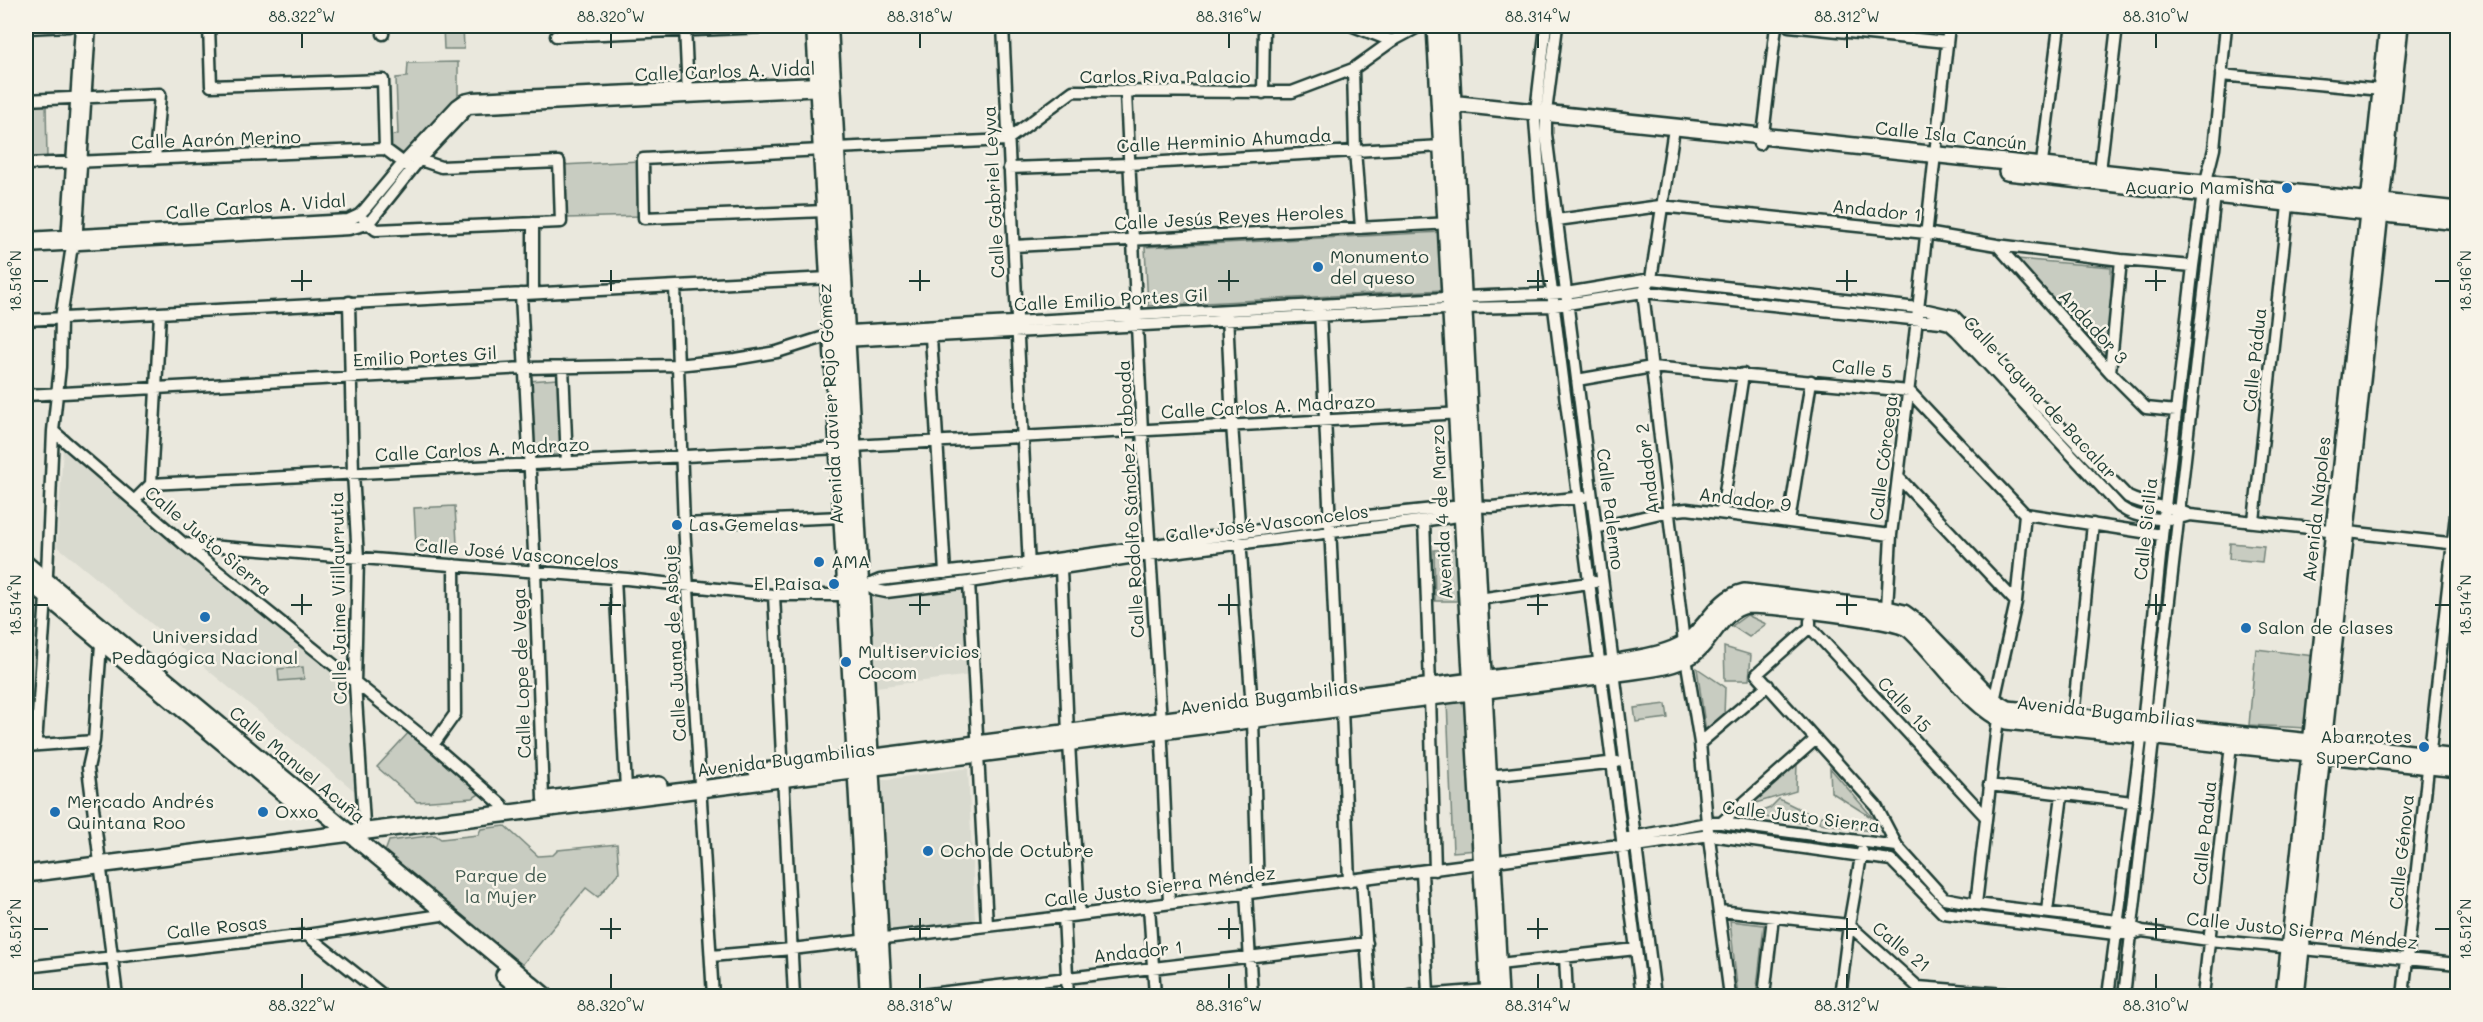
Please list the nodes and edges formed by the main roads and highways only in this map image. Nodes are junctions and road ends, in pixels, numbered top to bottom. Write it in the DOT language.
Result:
graph roads {
  1 [pos="815,26"];
  2 [pos="829,26"];
  3 [pos="1435,26"];
  4 [pos="1449,26"];
  5 [pos="2388,26"];
  6 [pos="2400,26"];
  7 [pos="823,88"];
  8 [pos="1447,106"];
  9 [pos="1540,116"];
  10 [pos="1761,140"];
  11 [pos="829,149"];
  12 [pos="2041,170"];
  13 [pos="2208,185"];
  14 [pos="2374,207"];
  15 [pos="2457,210"];
  16 [pos="2457,222"];
  17 [pos="1453,223"];
  18 [pos="836,337"];
  19 [pos="846,447"];
  20 [pos="1468,510"];
  21 [pos="26,564"];
  22 [pos="26,579"];
  23 [pos="858,588"];
  24 [pos="46,590"];
  25 [pos="1866,612"];
  26 [pos="1685,651"];
  27 [pos="1478,686"];
  28 [pos="2148,730"];
  29 [pos="2316,748"];
  30 [pos="2457,758"];
  31 [pos="2429,761"];
  32 [pos="863,764"];
  33 [pos="2457,769"];
  34 [pos="700,785"];
  35 [pos="504,809"];
  36 [pos="337,831"];
  37 [pos="100,860"];
  38 [pos="1487,862"];
  39 [pos="26,864"];
  40 [pos="26,874"];
  41 [pos="442,915"];
  42 [pos="873,939"];
  43 [pos="2295,947"];
  44 [pos="1492,994"];
  45 [pos="529,996"];
  46 [pos="545,996"];
  47 [pos="869,996"];
  48 [pos="883,996"];
  49 [pos="2284,996"];
  50 [pos="2296,996"];
  1 -- 7 [label="main road, Avenida Javier Rojo Gómez"];
  2 -- 7 [label="main road, Avenida Javier Rojo Gómez"];
  3 -- 8 [label="main road, Avenida 4 de Marzo"];
  4 -- 8 [label="main road, Avenida 4 de Marzo"];
  5 -- 14 [label="main road, Avenida Nápoles"];
  6 -- 14 [label="main road, Avenida Nápoles"];
  7 -- 11 [label="main road, Avenida Javier Rojo Gómez"];
  8 -- 9 [label="main road, Calle Isla Cancún"];
  8 -- 17 [label="main road, Avenida 4 de Marzo"];
  8 -- 17 [label="main road, Avenida 4 de Marzo"];
  9 -- 10 [label="main road, Calle Isla Cancún"];
  9 -- 10 [label="main road, Calle Isla Cancún"];
  10 -- 12 [label="main road, Calle Isla Cancún"];
  11 -- 18 [label="main road, Avenida Javier Rojo Gómez"];
  11 -- 18 [label="main road, Avenida Javier Rojo Gómez"];
  12 -- 13 [label="main road, Calle Isla Cancún"];
  12 -- 13 [label="main road, Calle Isla Cancún"];
  13 -- 14 [label="main road, Calle Isla Cancún"];
  14 -- 15 [label="main road, Calle Isla Cancún"];
  14 -- 16 [label="main road, Calle Isla Cancún"];
  14 -- 29 [label="main road, Avenida Nápoles"];
  17 -- 20 [label="main road, Avenida 4 de Marzo"];
  18 -- 19 [label="main road, Avenida Javier Rojo Gómez"];
  19 -- 23 [label="main road, Avenida Javier Rojo Gómez"];
  19 -- 23 [label="main road, Avenida Javier Rojo Gómez"];
  20 -- 27 [label="main road, Avenida 4 de Marzo"];
  20 -- 27 [label="main road, Avenida 4 de Marzo"];
  21 -- 24 [label="main road, Calle Manuel Acuña"];
  22 -- 24 [label="main road, Calle Manuel Acuña"];
  23 -- 32 [label="main road, Avenida Javier Rojo Gómez"];
  24 -- 36 [label="main road, Calle Manuel Acuña"];
  24 -- 36 [label="main road, Calle Manuel Acuña"];
  25 -- 26 [label="main road, Avenida Bugambilias"];
  25 -- 26 [label="main road, Avenida Bugambilias"];
  25 -- 28 [label="main road, Avenida Bugambilias"];
  25 -- 28 [label="main road, Avenida Bugambilias"];
  26 -- 27 [label="main road, Avenida Bugambilias"];
  27 -- 32 [label="main road, Avenida Bugambilias"];
  27 -- 38 [label="main road, Avenida 4 de Marzo"];
  27 -- 38 [label="main road, Avenida 4 de Marzo"];
  28 -- 29 [label="main road, Avenida Bugambilias"];
  28 -- 29 [label="main road, Avenida Bugambilias"];
  29 -- 31 [label="main road, Avenida Bugambilias"];
  29 -- 43 [label="main road, Avenida Nápoles"];
  30 -- 31 [label="main road, Avenida Bugambilias"];
  31 -- 33 [label="main road, Avenida Bugambilias"];
  32 -- 34 [label="main road, Avenida Bugambilias"];
  32 -- 42 [label="main road, Avenida Javier Rojo Gómez"];
  34 -- 35 [label="main road, Avenida Bugambilias"];
  34 -- 35 [label="main road, Avenida Bugambilias"];
  35 -- 36 [label="main road, Avenida Bugambilias"];
  35 -- 36 [label="main road, Avenida Bugambilias"];
  36 -- 37 [label="main road, Avenida Bugambilias"];
  36 -- 41 [label="main road, Calle Manuel Acuña"];
  37 -- 39 [label="main road, Avenida Bugambilias"];
  37 -- 40 [label="main road, Avenida Bugambilias"];
  38 -- 44 [label="main road, Avenida 4 de Marzo"];
  38 -- 44 [label="main road, Avenida 4 de Marzo"];
  41 -- 45 [label="main road, Calle Manuel Acuña"];
  41 -- 46 [label="main road, Calle Manuel Acuña"];
  42 -- 47 [label="main road, Avenida Javier Rojo Gómez"];
  42 -- 48 [label="main road, Avenida Javier Rojo Gómez"];
  43 -- 49 [label="main road, Avenida Nápoles"];
  43 -- 50 [label="main road, Avenida Nápoles"];
}
